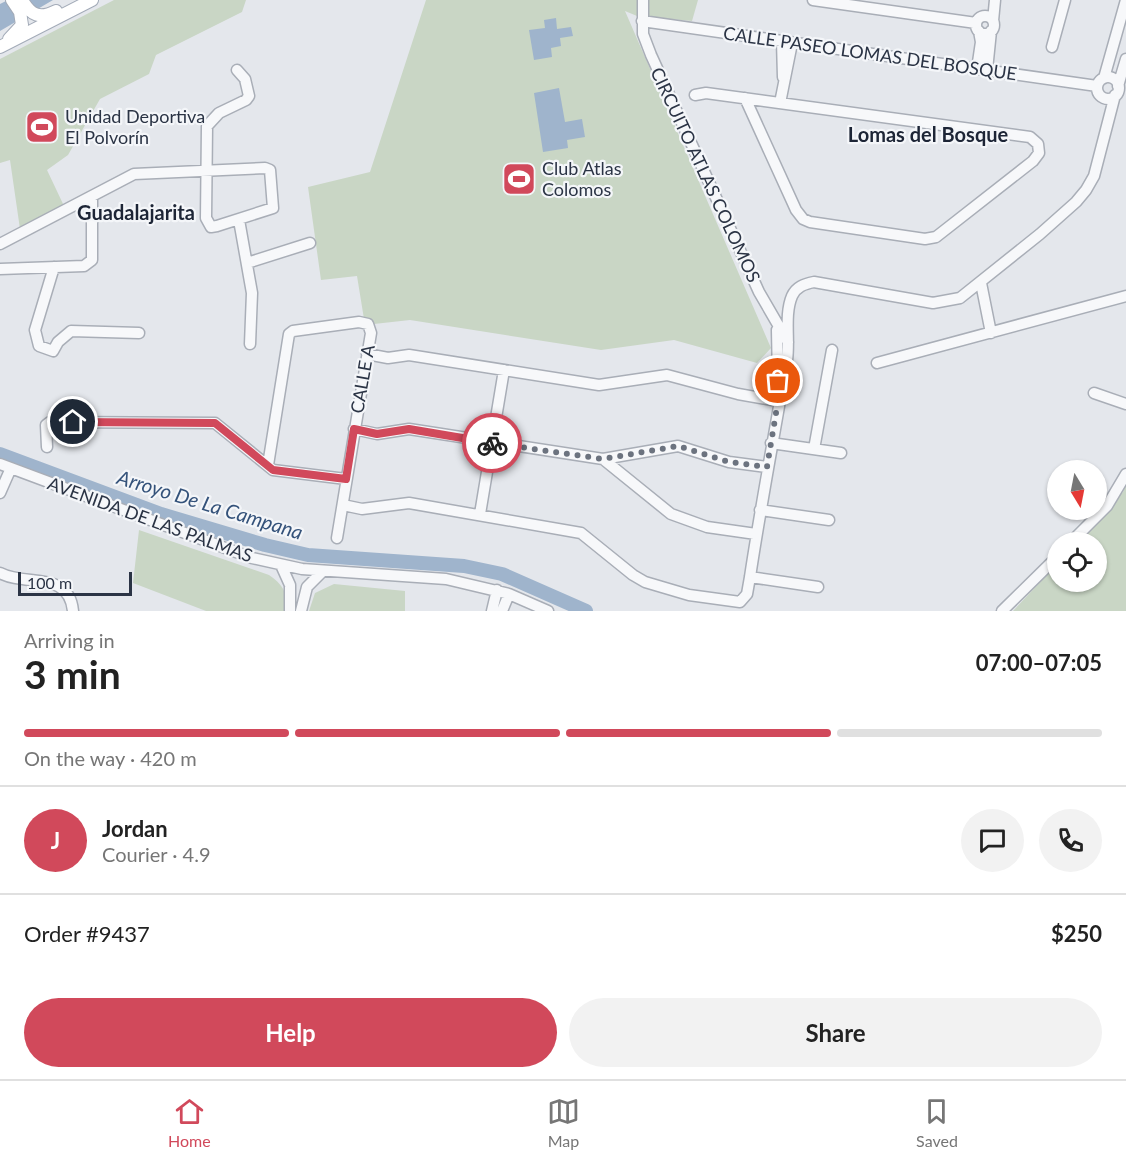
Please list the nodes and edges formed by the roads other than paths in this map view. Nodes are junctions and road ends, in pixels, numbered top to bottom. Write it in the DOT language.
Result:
graph roads {
  1 [pos="12,0"];
  2 [pos="22,0"];
  3 [pos="81,0"];
  4 [pos="92,0"];
  5 [pos="644,0"];
  6 [pos="813,0"];
  7 [pos="995,0"];
  8 [pos="1065,0"];
  9 [pos="1126,0"];
  10 [pos="642,21"];
  11 [pos="992,26"];
  12 [pos="978,27"];
  13 [pos="787,42"];
  14 [pos="0,46"];
  15 [pos="1052,47"];
  16 [pos="1126,59"];
  17 [pos="237,70"];
  18 [pos="982,70"];
  19 [pos="1101,82"];
  20 [pos="1120,91"];
  21 [pos="695,95"];
  22 [pos="745,98"];
  23 [pos="780,103"];
  24 [pos="208,170"];
  25 [pos="92,196"];
  26 [pos="239,220"];
  27 [pos="310,243"];
  28 [pos="0,244"];
  29 [pos="247,263"];
  30 [pos="54,267"];
  31 [pos="0,269"];
  32 [pos="978,285"];
  33 [pos="759,292"];
  34 [pos="1126,296"];
  35 [pos="139,333"];
  36 [pos="991,333"];
  37 [pos="788,343"];
  38 [pos="250,344"];
  39 [pos="832,350"];
  40 [pos="367,354"];
  41 [pos="877,363"];
  42 [pos="504,370"];
  43 [pos="1094,393"];
  44 [pos="778,401"];
  45 [pos="1126,404"];
  46 [pos="354,429"];
  47 [pos="492,443"];
  48 [pos="771,443"];
  49 [pos="46,447"];
  50 [pos="814,449"];
  51 [pos="841,453"];
  52 [pos="603,459"];
  53 [pos="0,464"];
  54 [pos="268,465"];
  55 [pos="767,467"];
  56 [pos="11,468"];
  57 [pos="1126,474"];
  58 [pos="346,479"];
  59 [pos="0,493"];
  60 [pos="343,506"];
  61 [pos="760,510"];
  62 [pos="480,514"];
  63 [pos="829,520"];
  64 [pos="1081,532"];
  65 [pos="756,534"];
  66 [pos="337,538"];
  67 [pos="281,566"];
  68 [pos="1047,567"];
  69 [pos="323,571"];
  70 [pos="0,574"];
  71 [pos="750,577"];
  72 [pos="818,587"];
  73 [pos="291,591"];
  74 [pos="497,591"];
  75 [pos="304,593"];
  76 [pos="509,594"];
  77 [pos="74,611"];
  78 [pos="290,611"];
  79 [pos="301,611"];
  80 [pos="492,611"];
  81 [pos="502,611"];
  82 [pos="548,611"];
  83 [pos="1002,611"];
  1 -- 14 [label="main road"];
  2 -- 3 [label="main road"];
  4 -- 14 [label="main road"];
  5 -- 10 [label="street, CIRCUITO ATLAS COLOMOS"];
  6 -- 12 [label="street"];
  7 -- 11 [label="street"];
  8 -- 15 [label="street"];
  9 -- 19 [label="street"];
  10 -- 13 [label="street, CALLE PASEO LOMAS DEL BOSQUE"];
  10 -- 33 [label="street, CIRCUITO ATLAS COLOMOS"];
  11 -- 12 [label="street"];
  11 -- 12 [label="street"];
  11 -- 18 [label="street"];
  12 -- 18 [label="street"];
  13 -- 18 [label="street, CALLE PASEO LOMAS DEL BOSQUE"];
  13 -- 23 [label="street"];
  16 -- 20 [label="street"];
  17 -- 24 [label="street"];
  18 -- 19 [label="street, CALLE PASEO LOMAS DEL BOSQUE"];
  19 -- 20 [label="street"];
  19 -- 20 [label="street"];
  20 -- 32 [label="street"];
  21 -- 22 [label="street"];
  22 -- 23 [label="street"];
  22 -- 23 [label="street"];
  24 -- 25 [label="street"];
  24 -- 26 [label="street"];
  24 -- 26 [label="street"];
  25 -- 28 [label="street"];
  25 -- 30 [label="street"];
  26 -- 29 [label="street"];
  27 -- 29 [label="street"];
  29 -- 38 [label="street"];
  30 -- 31 [label="street"];
  30 -- 35 [label="street"];
  32 -- 36 [label="street"];
  32 -- 37 [label="street"];
  33 -- 37 [label="street, CIRCUITO ATLAS COLOMOS"];
  33 -- 44 [label="street"];
  34 -- 36 [label="street"];
  36 -- 41 [label="street"];
  37 -- 44 [label="street"];
  39 -- 50 [label="street"];
  40 -- 42 [label="street"];
  40 -- 46 [label="street, CALLE A"];
  40 -- 54 [label="street, CALLE A"];
  42 -- 44 [label="street"];
  42 -- 47 [label="street"];
  43 -- 45 [label="street"];
  44 -- 48 [label="street"];
  46 -- 47 [label="street"];
  46 -- 58 [label="street, CALLE A"];
  47 -- 52 [label="street"];
  47 -- 62 [label="street"];
  48 -- 50 [label="street"];
  48 -- 55 [label="street"];
  49 -- 54 [label="street"];
  50 -- 51 [label="street"];
  52 -- 55 [label="street"];
  52 -- 65 [label="street"];
  53 -- 56 [label="street, AVENIDA DE LAS PALMAS"];
  54 -- 58 [label="street"];
  55 -- 61 [label="street"];
  56 -- 59 [label="street"];
  56 -- 67 [label="street, AVENIDA DE LAS PALMAS"];
  57 -- 64 [label="street"];
  58 -- 60 [label="street, CALLE A"];
  60 -- 62 [label="street"];
  60 -- 66 [label="street, CALLE A"];
  61 -- 63 [label="street"];
  61 -- 65 [label="street"];
  62 -- 71 [label="street"];
  65 -- 71 [label="street"];
  67 -- 69 [label="street, AVENIDA DE LAS PALMAS"];
  67 -- 73 [label="street"];
  68 -- 83 [label="street"];
  69 -- 74 [label="street, AVENIDA DE LAS PALMAS"];
  69 -- 75 [label="street"];
  70 -- 77 [label="street"];
  71 -- 72 [label="street"];
  73 -- 75 [label="street"];
  73 -- 78 [label="street"];
  74 -- 76 [label="street, AVENIDA DE LAS PALMAS"];
  74 -- 80 [label="street"];
  75 -- 79 [label="street"];
  76 -- 81 [label="street"];
  76 -- 82 [label="street, AVENIDA DE LAS PALMAS"];
}
